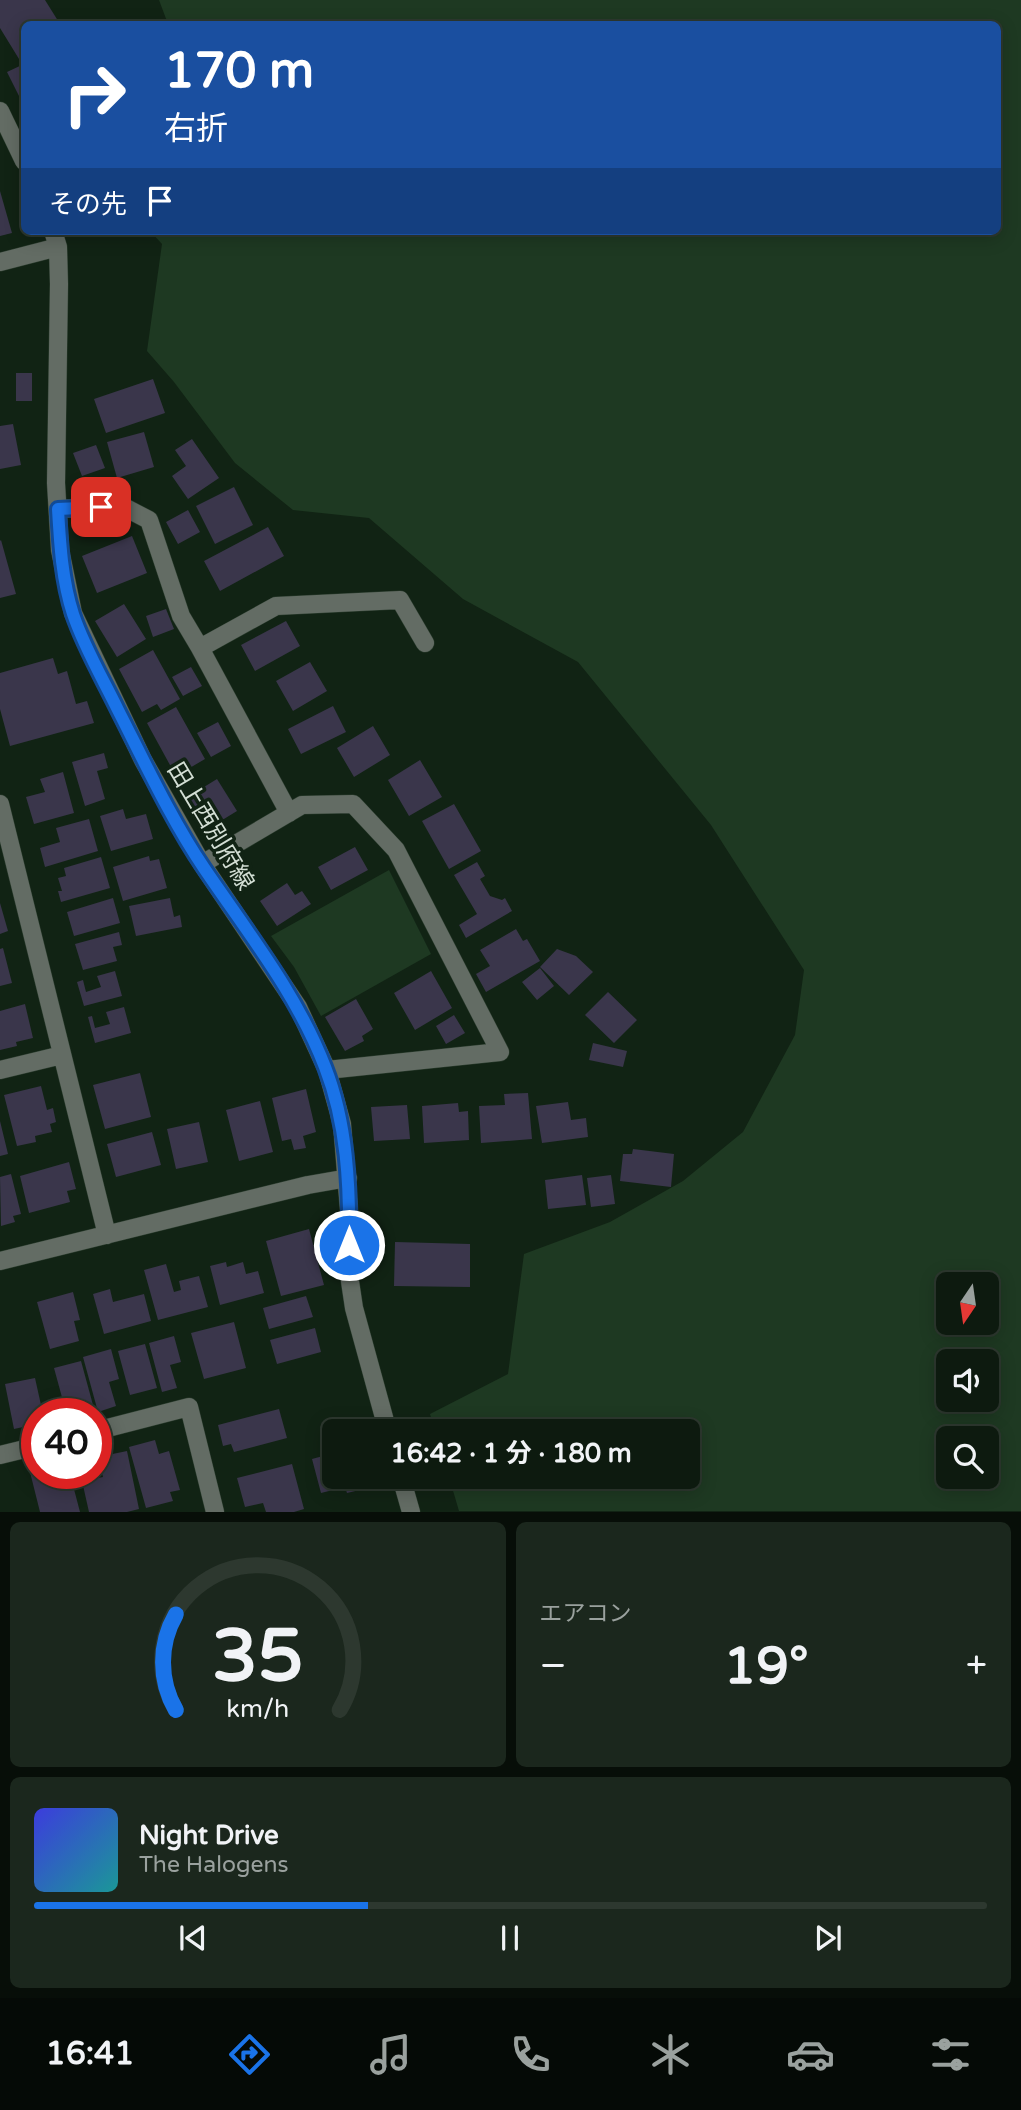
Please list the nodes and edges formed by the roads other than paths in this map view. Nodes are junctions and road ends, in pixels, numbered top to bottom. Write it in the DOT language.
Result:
graph roads {
  1 [pos="0,111"];
  2 [pos="21,155"];
  3 [pos="56,239"];
  4 [pos="0,262"];
  5 [pos="58,509"];
  6 [pos="425,643"];
  7 [pos="200,648"];
  8 [pos="0,804"];
  9 [pos="289,813"];
  10 [pos="202,864"];
  11 [pos="62,1055"];
  12 [pos="0,1070"];
  13 [pos="327,1070"];
  14 [pos="348,1178"];
  15 [pos="107,1235"];
  16 [pos="0,1261"];
  17 [pos="384,1419"];
  18 [pos="112,1426"];
  19 [pos="21,1450"];
  20 [pos="0,1455"];
  21 [pos="405,1489"];
  22 [pos="215,1511"];
  23 [pos="411,1511"];
  1 -- 2 [label="street"];
  3 -- 4 [label="street"];
  3 -- 5 [label="street, 田上西別府線"];
  5 -- 7 [label="street"];
  5 -- 10 [label="street, 田上西別府線"];
  6 -- 7 [label="street"];
  7 -- 9 [label="street"];
  8 -- 11 [label="street"];
  9 -- 10 [label="street"];
  9 -- 13 [label="street"];
  10 -- 13 [label="street, 田上西別府線"];
  11 -- 12 [label="street"];
  11 -- 15 [label="street"];
  13 -- 14 [label="street, 田上西別府線"];
  14 -- 15 [label="street"];
  14 -- 17 [label="street, 田上西別府線"];
  15 -- 16 [label="street"];
  18 -- 22 [label="street"];
  19 -- 20 [label="street"];
  21 -- 23 [label="street"];
}
